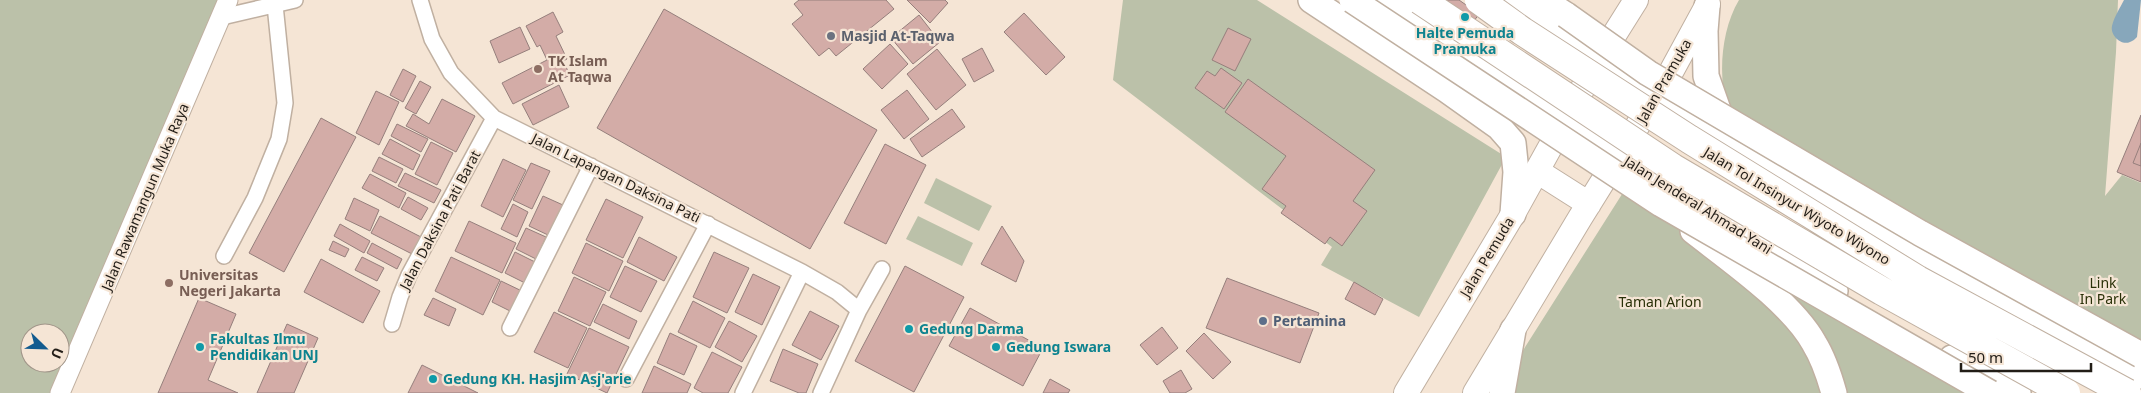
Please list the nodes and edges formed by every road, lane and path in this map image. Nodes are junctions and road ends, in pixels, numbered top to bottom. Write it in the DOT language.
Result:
graph roads {
  1 [pos="295,0"];
  2 [pos="420,0"];
  3 [pos="1311,0"];
  4 [pos="1352,0"];
  5 [pos="1387,0"];
  6 [pos="1420,0"];
  7 [pos="1478,0"];
  8 [pos="1510,0"];
  9 [pos="1543,0"];
  10 [pos="1636,0"];
  11 [pos="1711,2"];
  12 [pos="274,5"];
  13 [pos="1558,7"];
  14 [pos="225,9"];
  15 [pos="1599,59"];
  16 [pos="1657,96"];
  17 [pos="494,118"];
  18 [pos="1565,120"];
  19 [pos="1730,143"];
  20 [pos="1620,156"];
  21 [pos="590,166"];
  22 [pos="1537,171"];
  23 [pos="1589,204"];
  24 [pos="1661,204"];
  25 [pos="1513,214"];
  26 [pos="708,224"];
  27 [pos="224,256"];
  28 [pos="882,269"];
  29 [pos="802,272"];
  30 [pos="859,310"];
  31 [pos="392,324"];
  32 [pos="510,328"];
  33 [pos="1513,330"];
  34 [pos="2141,355"];
  35 [pos="2141,376"];
  36 [pos="626,379"];
  37 [pos="60,393"];
  38 [pos="743,393"];
  39 [pos="821,393"];
  40 [pos="1406,393"];
  41 [pos="1475,393"];
  42 [pos="1502,393"];
  43 [pos="1834,393"];
  44 [pos="1990,393"];
  45 [pos="2018,393"];
  46 [pos="2066,393"];
  47 [pos="2127,393"];
  1 -- 12 [label="street"];
  2 -- 17 [label="street, Jalan Lapangan Daksina Pati"];
  3 -- 25 [label="highway"];
  4 -- 24 [label="highway, bridge"];
  5 -- 18 [label="highway, Jalan Jenderal Ahmad Yani"];
  6 -- 46 [label="highway, bridge"];
  7 -- 47 [label="highway, Jalan Tol Insinyur Wiyoto Wiyono, bridge"];
  8 -- 15 [label="highway"];
  9 -- 13 [label="highway"];
  10 -- 15 [label="main road"];
  11 -- 16 [label="main road, Jalan Pramuka"];
  11 -- 19 [label="highway"];
  12 -- 14 [label="street"];
  12 -- 27 [label="street"];
  13 -- 34 [label="highway, bridge"];
  14 -- 37 [label="street, Jalan Rawamangun Muka Raya"];
  15 -- 16 [label="highway"];
  15 -- 18 [label="main road"];
  16 -- 19 [label="highway"];
  16 -- 20 [label="main road, Jalan Pramuka"];
  17 -- 21 [label="street, Jalan Lapangan Daksina Pati"];
  17 -- 31 [label="street, Jalan Daksina Pati Barat"];
  18 -- 20 [label="highway, Jalan Jenderal Ahmad Yani"];
  18 -- 22 [label="main road, Jalan Pemuda"];
  19 -- 35 [label="highway"];
  20 -- 23 [label="main road"];
  20 -- 45 [label="highway, Jalan Jenderal Ahmad Yani"];
  21 -- 26 [label="street, Jalan Lapangan Daksina Pati"];
  21 -- 32 [label="street"];
  22 -- 23 [label="main road"];
  22 -- 25 [label="main road, Jalan Pemuda"];
  23 -- 33 [label="main road"];
  24 -- 43 [label="highway, bridge"];
  24 -- 44 [label="highway, bridge"];
  25 -- 40 [label="main road, Jalan Pemuda"];
  26 -- 29 [label="street, Jalan Lapangan Daksina Pati"];
  26 -- 36 [label="street"];
  28 -- 30 [label="street"];
  29 -- 30 [label="street, Jalan Lapangan Daksina Pati"];
  29 -- 38 [label="street"];
  30 -- 39 [label="street"];
  33 -- 41 [label="main road"];
  33 -- 42 [label="highway"];
}
